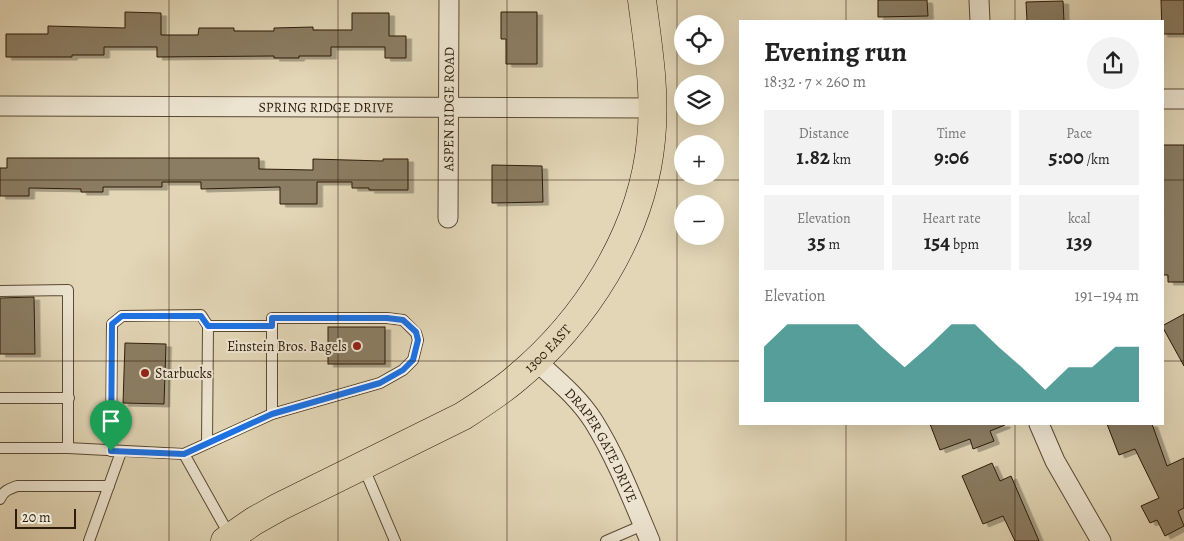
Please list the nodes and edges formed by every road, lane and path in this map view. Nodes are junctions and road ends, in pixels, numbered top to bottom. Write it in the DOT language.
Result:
graph roads {
  1 [pos="449,0"];
  2 [pos="642,0"];
  3 [pos="979,0"];
  4 [pos="980,20"];
  5 [pos="1164,99"];
  6 [pos="1184,99"];
  7 [pos="0,106"];
  8 [pos="449,108"];
  9 [pos="653,108"];
  10 [pos="448,218"];
  11 [pos="0,291"];
  12 [pos="208,326"];
  13 [pos="272,326"];
  14 [pos="536,361"];
  15 [pos="0,398"];
  16 [pos="69,398"];
  17 [pos="272,414"];
  18 [pos="1039,425"];
  19 [pos="207,444"];
  20 [pos="0,448"];
  21 [pos="68,448"];
  22 [pos="116,451"];
  23 [pos="184,454"];
  24 [pos="363,466"];
  25 [pos="109,486"];
  26 [pos="0,499"];
  27 [pos="646,533"];
  28 [pos="228,539"];
  29 [pos="89,541"];
  30 [pos="395,541"];
  31 [pos="606,541"];
  32 [pos="1102,541"];
  1 -- 8 [label="street, ASPEN RIDGE ROAD"];
  2 -- 9 [label="main road, 1300 EAST"];
  3 -- 4 [label="street"];
  5 -- 6 [label="street"];
  7 -- 8 [label="street, SPRING RIDGE DRIVE"];
  8 -- 9 [label="street, SPRING RIDGE DRIVE"];
  8 -- 10 [label="street, ASPEN RIDGE ROAD"];
  9 -- 14 [label="main road, 1300 EAST"];
  11 -- 16 [label="lane"];
  12 -- 13 [label="lane"];
  12 -- 19 [label="lane"];
  12 -- 22 [label="lane"];
  13 -- 17 [label="lane"];
  13 -- 17 [label="lane"];
  14 -- 24 [label="main road, 1300 EAST"];
  14 -- 27 [label="street, DRAPER GATE DRIVE"];
  15 -- 16 [label="lane"];
  16 -- 21 [label="lane"];
  17 -- 19 [label="lane"];
  18 -- 32 [label="street"];
  19 -- 23 [label="lane"];
  20 -- 21 [label="lane"];
  21 -- 22 [label="lane"];
  22 -- 23 [label="lane"];
  22 -- 25 [label="lane"];
  23 -- 28 [label="lane"];
  24 -- 28 [label="main road, 1300 EAST"];
  24 -- 30 [label="lane"];
  25 -- 26 [label="lane"];
  25 -- 29 [label="lane"];
  27 -- 31 [label="lane"];
}
